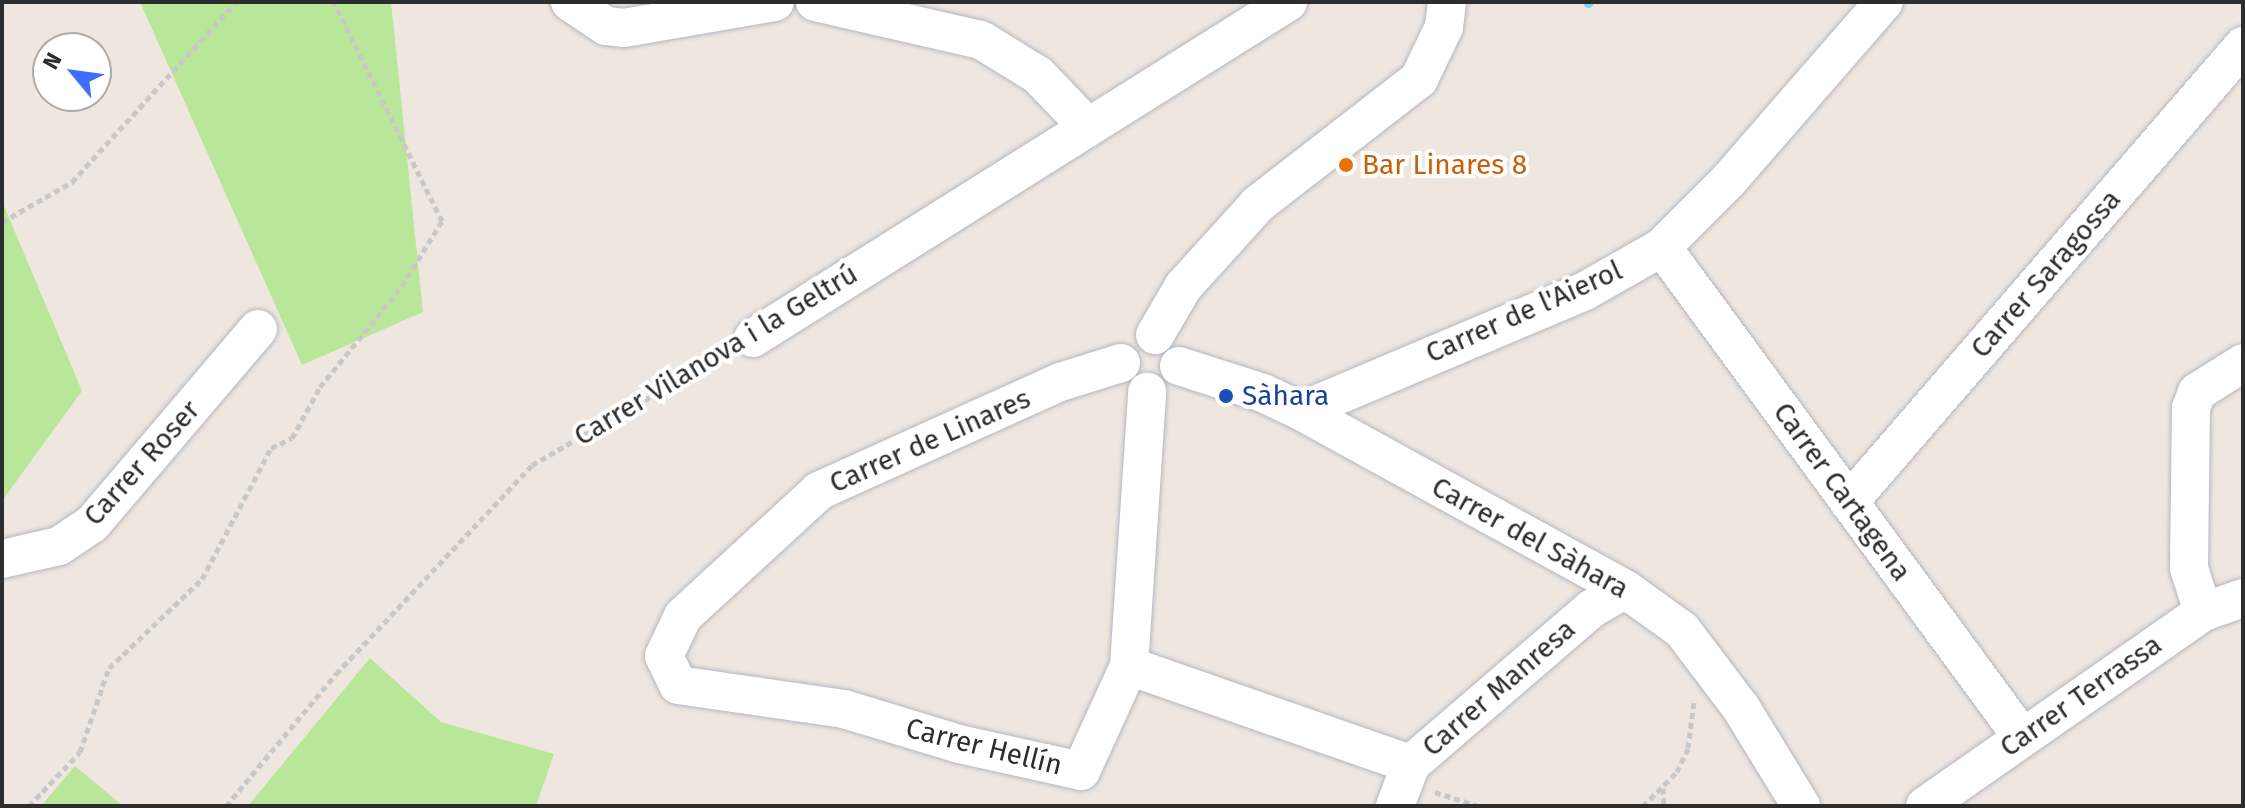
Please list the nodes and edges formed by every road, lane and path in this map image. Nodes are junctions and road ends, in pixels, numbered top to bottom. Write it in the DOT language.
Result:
graph roads {
  1 [pos="236,2"];
  2 [pos="334,2"];
  3 [pos="570,2"];
  4 [pos="775,2"];
  5 [pos="815,2"];
  6 [pos="1288,2"];
  7 [pos="1447,2"];
  8 [pos="1884,2"];
  9 [pos="2243,46"];
  10 [pos="1086,125"];
  11 [pos="2,222"];
  12 [pos="1662,247"];
  13 [pos="258,329"];
  14 [pos="1155,335"];
  15 [pos="753,338"];
  16 [pos="1121,363"];
  17 [pos="2243,363"];
  18 [pos="1179,366"];
  19 [pos="1147,392"];
  20 [pos="1301,411"];
  21 [pos="1849,502"];
  22 [pos="2,559"];
  23 [pos="1625,589"];
  24 [pos="2243,598"];
  25 [pos="2203,612"];
  26 [pos="1700,653"];
  27 [pos="664,656"];
  28 [pos="1129,666"];
  29 [pos="2022,737"];
  30 [pos="1411,764"];
  31 [pos="1663,788"];
  32 [pos="27,804"];
  33 [pos="226,806"];
  34 [pos="1395,806"];
  35 [pos="1478,806"];
  36 [pos="1643,806"];
  37 [pos="1664,806"];
  38 [pos="1801,806"];
  39 [pos="1925,806"];
  1 -- 11 [label="path"];
  2 -- 32 [label="path"];
  3 -- 4 [label="street"];
  5 -- 10 [label="street"];
  6 -- 10 [label="street, Carrer Vilanova i la Geltrú"];
  7 -- 14 [label="street"];
  8 -- 12 [label="street, Carrer de l'Aierol"];
  9 -- 21 [label="street, Carrer Saragossa"];
  10 -- 15 [label="street, Carrer Vilanova i la Geltrú"];
  12 -- 20 [label="street, Carrer de l'Aierol"];
  12 -- 21 [label="street, Carrer Cartagena"];
  13 -- 22 [label="street, Carrer Roser"];
  14 -- 16 [label="street"];
  14 -- 18 [label="street"];
  15 -- 33 [label="path, Carrer Vilanova i la Geltrú"];
  16 -- 19 [label="street"];
  16 -- 27 [label="street, Carrer de Linares"];
  17 -- 25 [label="street"];
  18 -- 19 [label="street"];
  18 -- 20 [label="street, Carrer del Sàhara"];
  19 -- 28 [label="street, Carrer Hellín"];
  20 -- 23 [label="street, Carrer del Sàhara"];
  21 -- 29 [label="street, Carrer Cartagena"];
  23 -- 26 [label="street, Carrer del Sàhara"];
  23 -- 30 [label="street, Carrer Manresa"];
  24 -- 25 [label="street, Carrer Terrassa"];
  25 -- 29 [label="street, Carrer Terrassa"];
  26 -- 31 [label="path"];
  26 -- 38 [label="street, Carrer del Sàhara"];
  27 -- 28 [label="street, Carrer Hellín"];
  28 -- 30 [label="street"];
  29 -- 39 [label="street, Carrer Terrassa"];
  30 -- 34 [label="street, Carrer Manresa"];
  30 -- 35 [label="path"];
  31 -- 36 [label="path"];
  31 -- 37 [label="path"];
}
